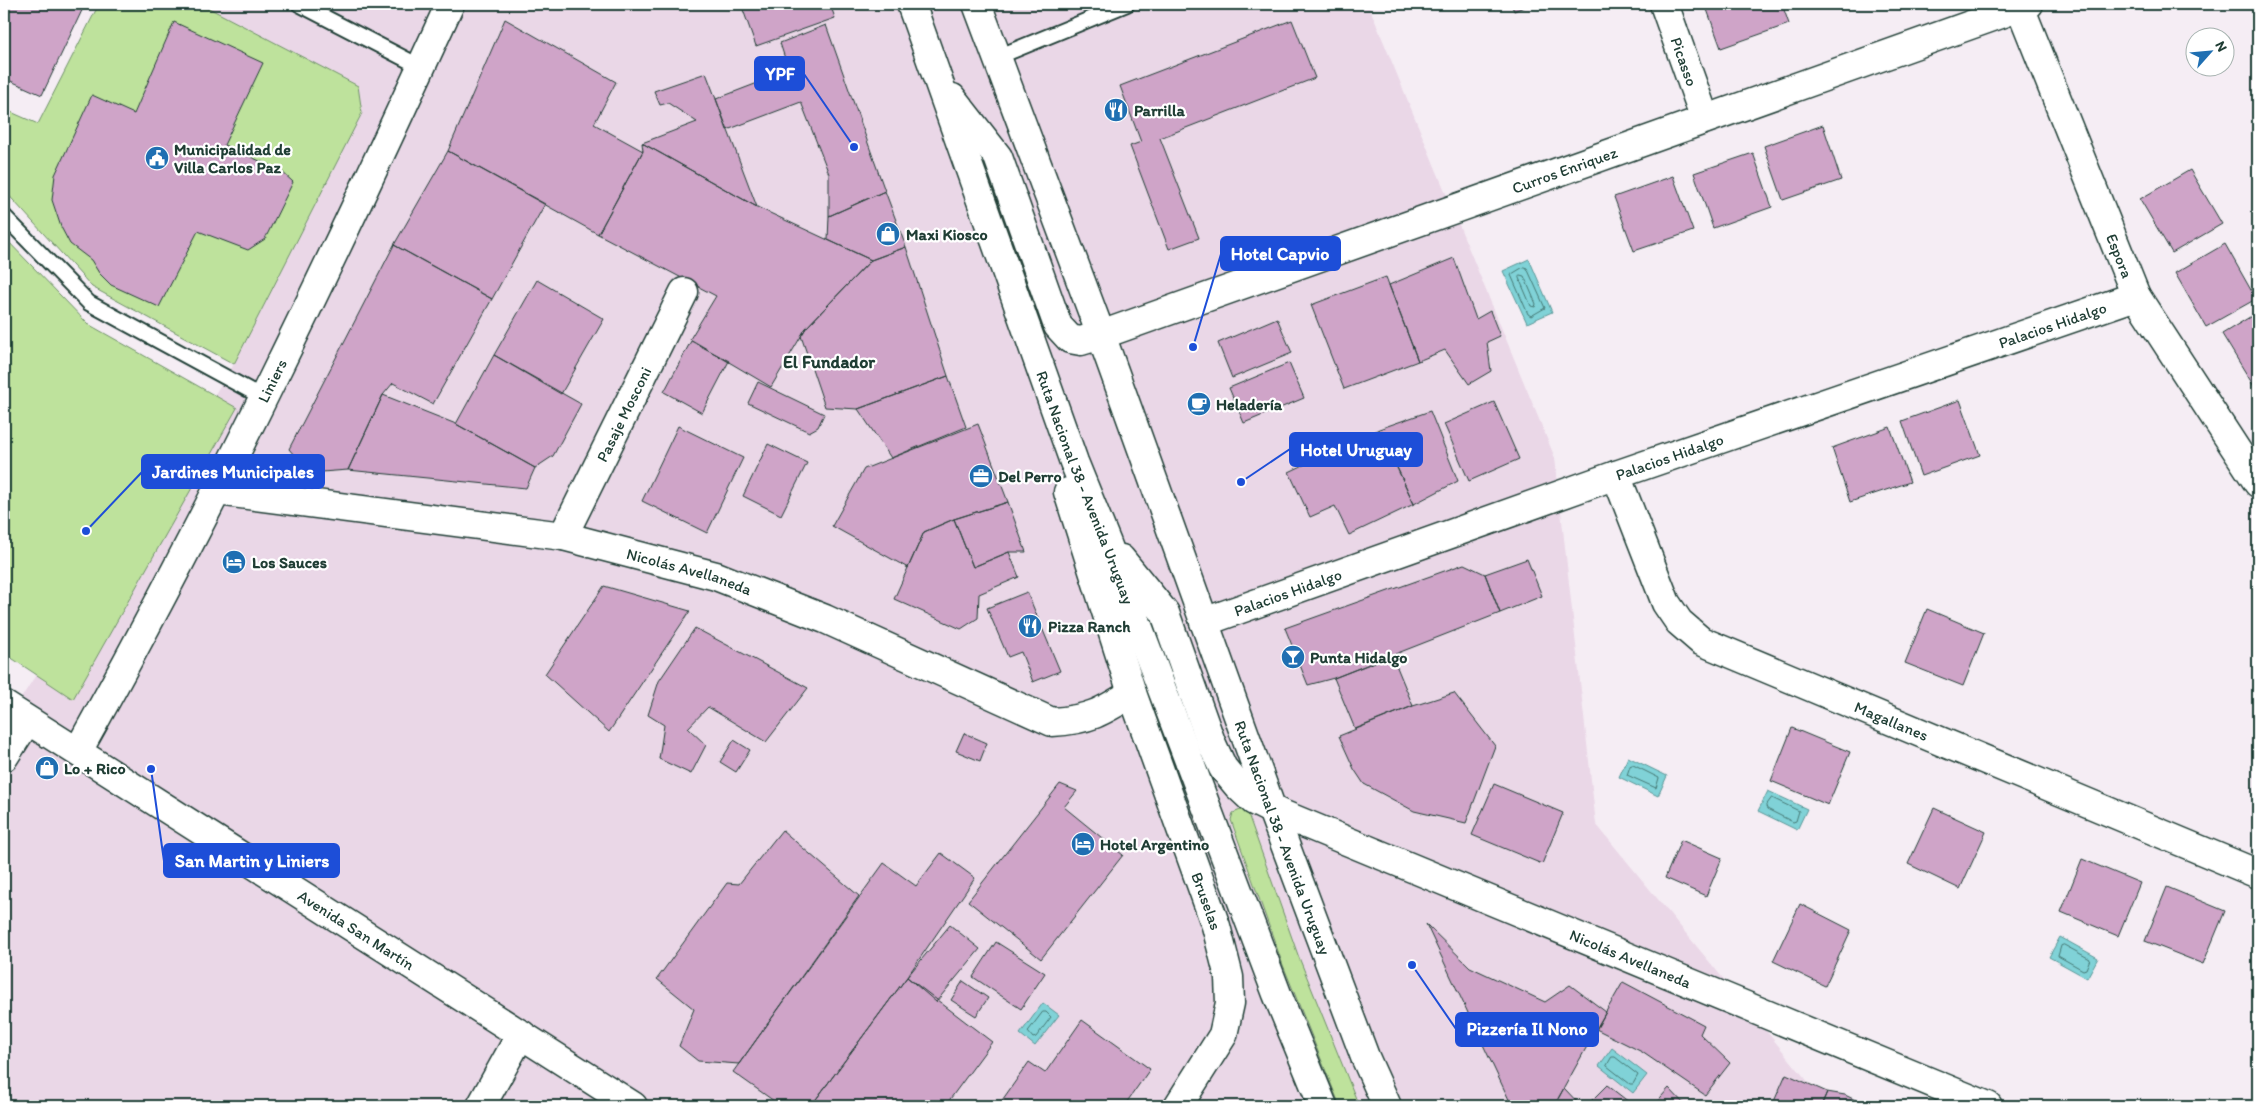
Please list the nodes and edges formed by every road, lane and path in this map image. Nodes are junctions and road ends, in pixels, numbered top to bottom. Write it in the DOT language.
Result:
graph roads {
  1 [pos="300,4"];
  2 [pos="450,4"];
  3 [pos="910,4"];
  4 [pos="977,4"];
  5 [pos="1127,4"];
  6 [pos="1664,4"];
  7 [pos="2025,5"];
  8 [pos="995,58"];
  9 [pos="421,67"];
  10 [pos="938,79"];
  11 [pos="1705,119"];
  12 [pos="4,216"];
  13 [pos="684,292"];
  14 [pos="2136,296"];
  15 [pos="1101,335"];
  16 [pos="264,398"];
  17 [pos="1074,462"];
  18 [pos="1616,475"];
  19 [pos="2258,483"];
  20 [pos="217,491"];
  21 [pos="563,536"];
  22 [pos="1106,541"];
  23 [pos="1204,622"];
  24 [pos="1132,693"];
  25 [pos="4,705"];
  26 [pos="27,720"];
  27 [pos="78,751"];
  28 [pos="4,757"];
  29 [pos="1272,810"];
  30 [pos="2258,874"];
  31 [pos="521,1034"];
  32 [pos="481,1106"];
  33 [pos="633,1106"];
  34 [pos="1178,1106"];
  35 [pos="1323,1106"];
  36 [pos="1387,1106"];
  37 [pos="1988,1106"];
  1 -- 9 [label="lane"];
  2 -- 9 [label="street, Liniers"];
  3 -- 10 [label="street, Ruta Nacional 38 - Avenida Uruguay"];
  4 -- 8 [label="street, Ruta Nacional 38 - Avenida Uruguay"];
  5 -- 8 [label="lane"];
  6 -- 11 [label="street, Picasso"];
  7 -- 11 [label="street, Curros Enriquez"];
  7 -- 14 [label="street, Espora"];
  8 -- 15 [label="street, Ruta Nacional 38 - Avenida Uruguay"];
  9 -- 16 [label="street, Liniers"];
  10 -- 15 [label="street, Curros Enriquez"];
  10 -- 17 [label="street, Ruta Nacional 38 - Avenida Uruguay"];
  11 -- 15 [label="street, Curros Enriquez"];
  12 -- 16 [label="lane"];
  13 -- 21 [label="street, Pasaje Mosconi"];
  14 -- 18 [label="street, Palacios Hidalgo"];
  14 -- 19 [label="street, Espora"];
  15 -- 23 [label="street, Ruta Nacional 38 - Avenida Uruguay"];
  16 -- 20 [label="street, Liniers"];
  17 -- 22 [label="street, Ruta Nacional 38 - Avenida Uruguay"];
  17 -- 24 [label="street, Bruselas"];
  18 -- 23 [label="street, Palacios Hidalgo"];
  18 -- 30 [label="street, Magallanes"];
  20 -- 21 [label="street, Nicolás Avellaneda"];
  20 -- 27 [label="street, Liniers"];
  21 -- 24 [label="street, Nicolás Avellaneda"];
  22 -- 29 [label="street, Nicolás Avellaneda"];
  22 -- 35 [label="street, Ruta Nacional 38 - Avenida Uruguay"];
  23 -- 29 [label="street, Ruta Nacional 38 - Avenida Uruguay"];
  24 -- 34 [label="street, Bruselas"];
  25 -- 26 [label="street, Avenida San Martín"];
  26 -- 27 [label="street, Avenida San Martín"];
  26 -- 28 [label="street"];
  27 -- 31 [label="street, Avenida San Martín"];
  29 -- 36 [label="street, Ruta Nacional 38 - Avenida Uruguay"];
  29 -- 37 [label="street, Nicolás Avellaneda"];
  31 -- 32 [label="street"];
  31 -- 33 [label="street, Avenida San Martín"];
}
